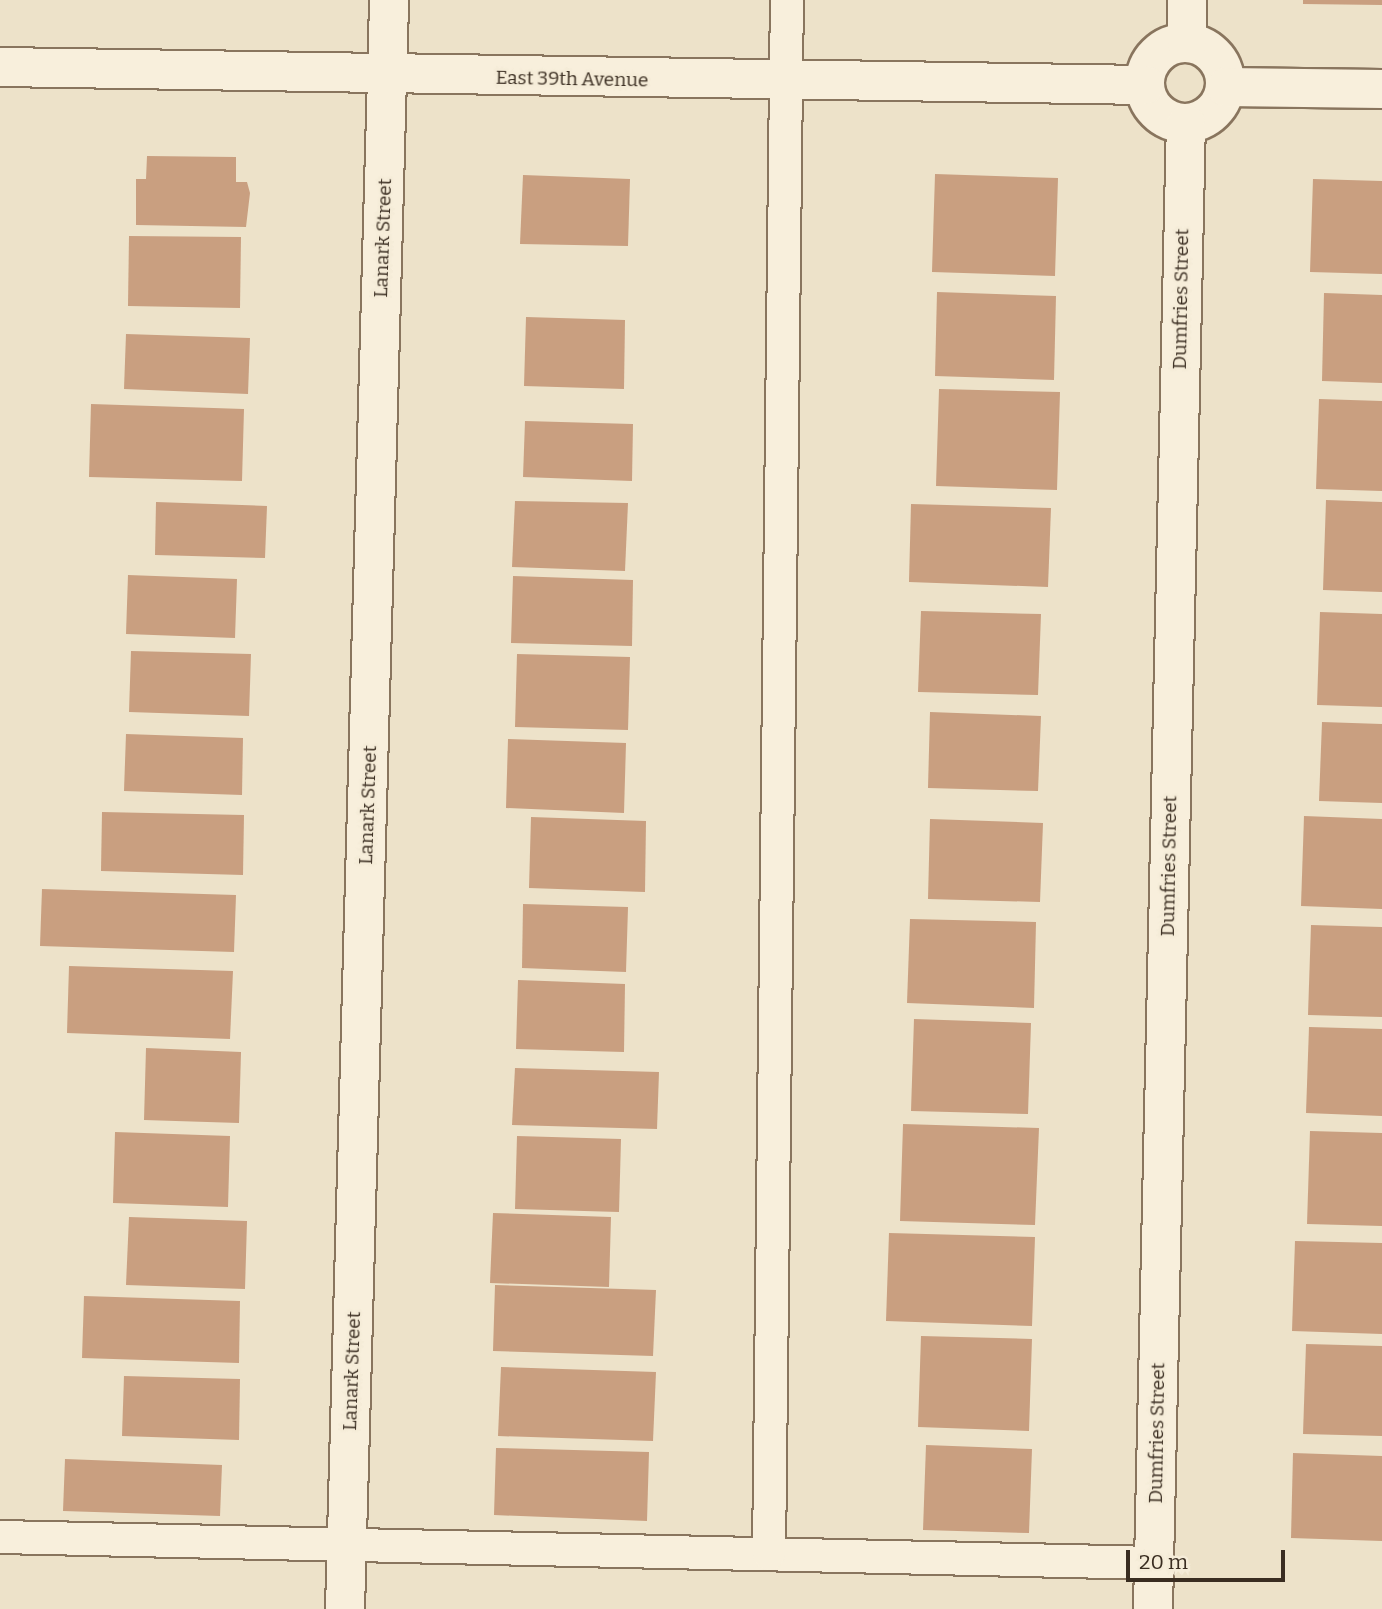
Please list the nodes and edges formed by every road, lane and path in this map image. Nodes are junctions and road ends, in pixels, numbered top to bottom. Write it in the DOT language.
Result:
graph roads {
  1 [pos="389,0"];
  2 [pos="787,0"];
  3 [pos="1187,0"];
  4 [pos="1187,43"];
  5 [pos="0,67"];
  6 [pos="388,75"];
  7 [pos="785,83"];
  8 [pos="1145,85"];
  9 [pos="1226,87"];
  10 [pos="1382,89"];
  11 [pos="1186,124"];
  12 [pos="0,1538"];
  13 [pos="348,1545"];
  14 [pos="769,1554"];
  15 [pos="1155,1563"];
  16 [pos="345,1609"];
  17 [pos="1153,1609"];
  1 -- 6 [label="street, Lanark Street"];
  2 -- 7 [label="lane"];
  3 -- 4 [label="street"];
  4 -- 8 [label="street"];
  4 -- 9 [label="street"];
  5 -- 6 [label="street, East 39th Avenue"];
  6 -- 7 [label="street, East 39th Avenue"];
  6 -- 13 [label="street, Lanark Street"];
  7 -- 8 [label="street, East 39th Avenue"];
  7 -- 14 [label="lane"];
  8 -- 11 [label="street"];
  9 -- 10 [label="street"];
  9 -- 11 [label="street"];
  11 -- 15 [label="street, Dumfries Street"];
  12 -- 13 [label="lane"];
  13 -- 14 [label="lane"];
  13 -- 16 [label="street, Lanark Street"];
  14 -- 15 [label="lane"];
  15 -- 17 [label="street, Dumfries Street"];
}
